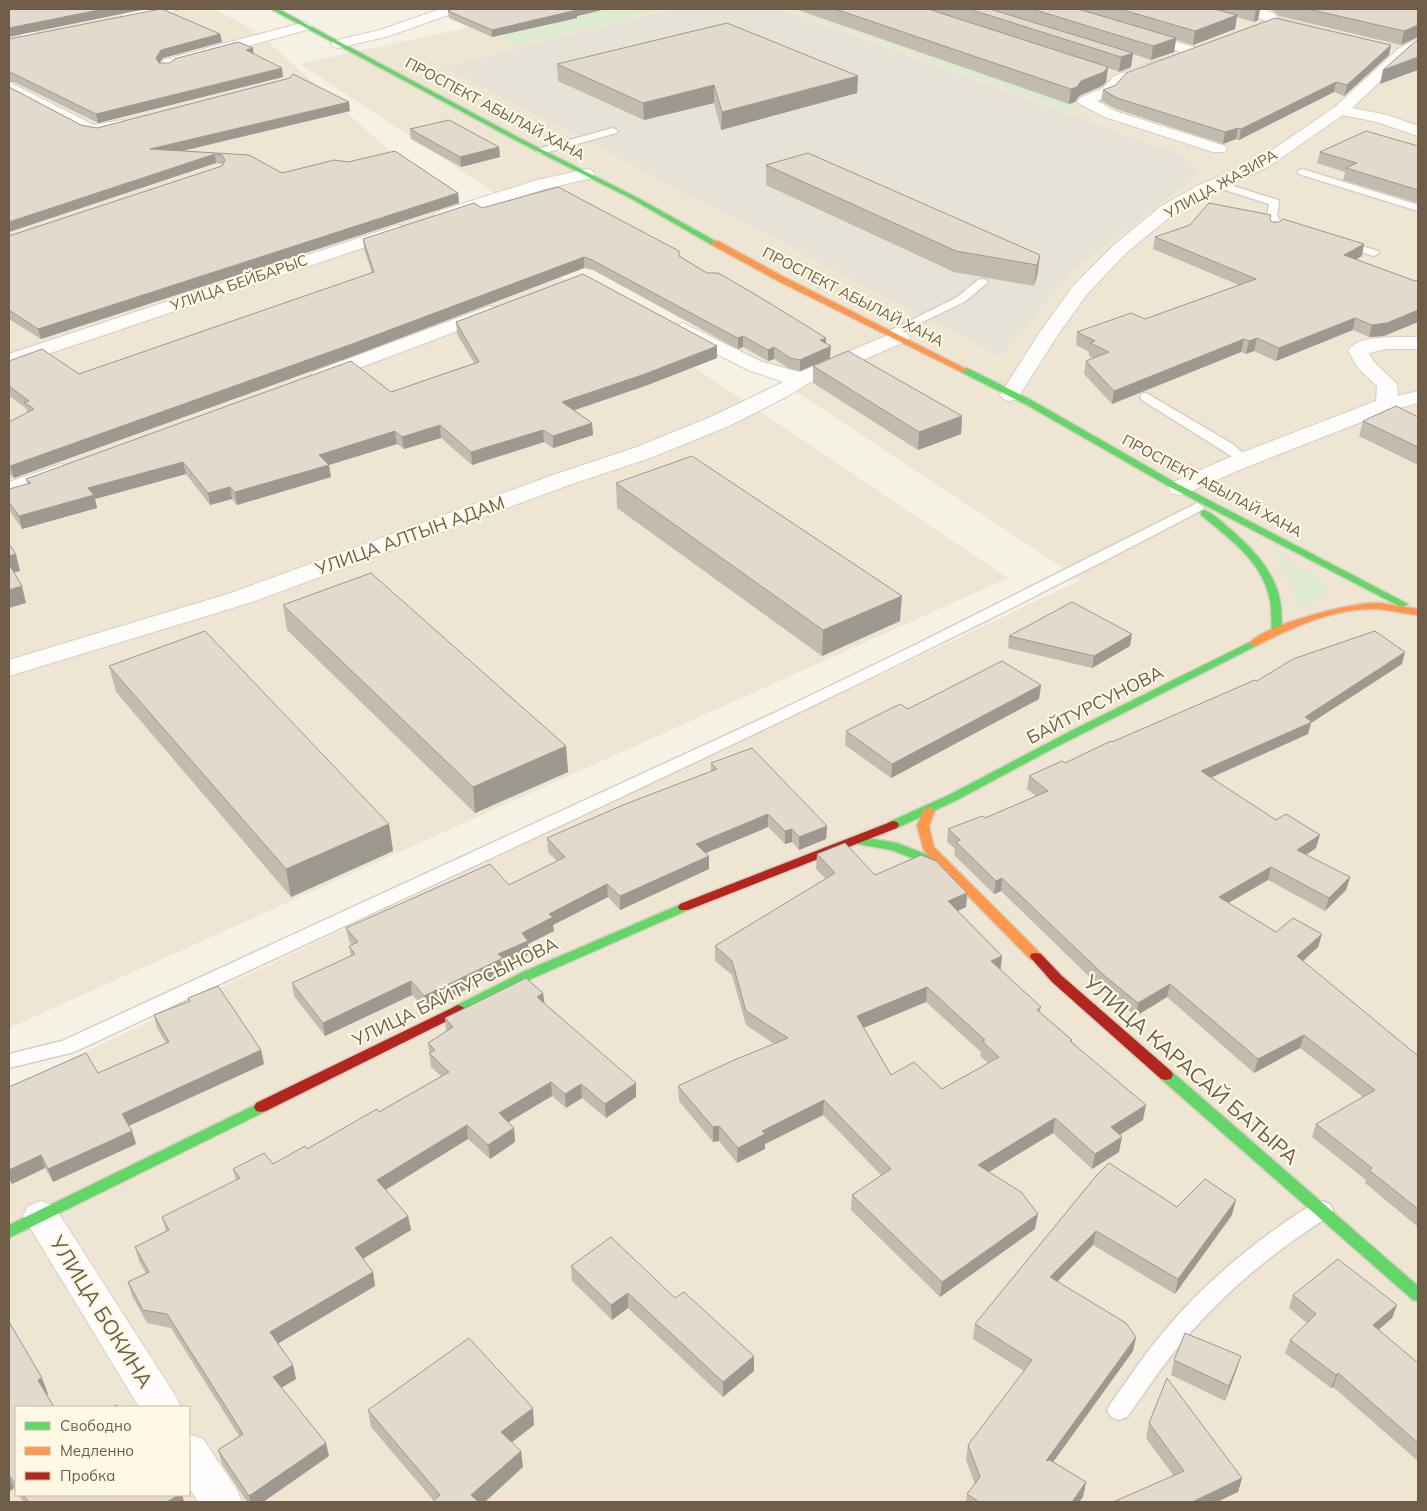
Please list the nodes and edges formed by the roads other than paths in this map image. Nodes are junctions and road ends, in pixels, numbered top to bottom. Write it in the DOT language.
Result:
graph roads {
  1 [pos="171,9"];
  2 [pos="274,9"];
  3 [pos="452,9"];
  4 [pos="1248,9"];
  5 [pos="118,19"];
  6 [pos="1271,21"];
  7 [pos="9,23"];
  8 [pos="305,26"];
  9 [pos="1255,29"];
  10 [pos="1127,31"];
  11 [pos="1316,32"];
  12 [pos="52,33"];
  13 [pos="35,38"];
  14 [pos="17,41"];
  15 [pos="1418,42"];
  16 [pos="338,44"];
  17 [pos="1210,45"];
  18 [pos="1383,47"];
  19 [pos="1192,51"];
  20 [pos="1403,52"];
  21 [pos="1132,61"];
  22 [pos="166,67"];
  23 [pos="1151,67"];
  24 [pos="1102,73"];
  25 [pos="1119,79"];
  26 [pos="9,87"];
  27 [pos="1340,110"];
  28 [pos="138,121"];
  29 [pos="613,131"];
  30 [pos="1418,131"];
  31 [pos="1219,149"];
  32 [pos="541,151"];
  33 [pos="1302,172"];
  34 [pos="586,174"];
  35 [pos="1218,184"];
  36 [pos="1418,208"];
  37 [pos="1278,227"];
  38 [pos="1336,241"];
  39 [pos="1374,252"];
  40 [pos="982,282"];
  41 [pos="512,304"];
  42 [pos="663,319"];
  43 [pos="895,335"];
  44 [pos="1418,343"];
  45 [pos="9,361"];
  46 [pos="802,379"];
  47 [pos="302,383"];
  48 [pos="1010,395"];
  49 [pos="1146,397"];
  50 [pos="1418,397"];
  51 [pos="1385,405"];
  52 [pos="1244,460"];
  53 [pos="81,464"];
  54 [pos="1176,487"];
  55 [pos="9,490"];
  56 [pos="1197,507"];
  57 [pos="1418,612"];
  58 [pos="1277,631"];
  59 [pos="9,668"];
  60 [pos="929,811"];
  61 [pos="856,840"];
  62 [pos="946,866"];
  63 [pos="9,1061"];
  64 [pos="1322,1210"];
  65 [pos="41,1216"];
  66 [pos="9,1232"];
  67 [pos="1418,1295"];
  68 [pos="159,1406"];
  69 [pos="1119,1410"];
  70 [pos="190,1454"];
  71 [pos="220,1502"];
  1 -- 5 [label="street"];
  2 -- 8 [label="main road, ПРОСПЕКТ АБЫЛАЙ ХАНА"];
  3 -- 16 [label="street"];
  4 -- 6 [label="street"];
  6 -- 9 [label="street"];
  6 -- 11 [label="street"];
  7 -- 13 [label="street"];
  8 -- 16 [label="main road, ПРОСПЕКТ АБЫЛАЙ ХАНА"];
  8 -- 22 [label="street"];
  10 -- 19 [label="street"];
  12 -- 13 [label="street"];
  13 -- 14 [label="street"];
  15 -- 20 [label="street, УЛИЦА ЖАЗИРА"];
  16 -- 32 [label="main road, ПРОСПЕКТ АБЫЛАЙ ХАНА"];
  17 -- 19 [label="street"];
  18 -- 20 [label="street"];
  19 -- 23 [label="street"];
  20 -- 27 [label="street, УЛИЦА ЖАЗИРА"];
  21 -- 23 [label="street"];
  23 -- 25 [label="street"];
  24 -- 25 [label="street"];
  25 -- 31 [label="street"];
  26 -- 28 [label="street"];
  27 -- 30 [label="street"];
  27 -- 35 [label="street, УЛИЦА ЖАЗИРА"];
  29 -- 32 [label="lane"];
  32 -- 34 [label="main road, ПРОСПЕКТ АБЫЛАЙ ХАНА"];
  33 -- 36 [label="lane"];
  34 -- 43 [label="main road, ПРОСПЕКТ АБЫЛАЙ ХАНА"];
  34 -- 45 [label="street, УЛИЦА БЕЙБАРЫС"];
  35 -- 37 [label="lane"];
  35 -- 48 [label="street, УЛИЦА ЖАЗИРА"];
  38 -- 39 [label="lane"];
  40 -- 43 [label="lane"];
  41 -- 47 [label="street"];
  42 -- 46 [label="street"];
  43 -- 46 [label="street, УЛИЦА АЛТЫН АДАМ"];
  43 -- 48 [label="main road, ПРОСПЕКТ АБЫЛАЙ ХАНА"];
  44 -- 51 [label="street"];
  46 -- 59 [label="street, УЛИЦА АЛТЫН АДАМ"];
  48 -- 54 [label="main road, ПРОСПЕКТ АБЫЛАЙ ХАНА"];
  49 -- 52 [label="lane"];
  50 -- 51 [label="street"];
  51 -- 52 [label="street"];
  52 -- 54 [label="street"];
  53 -- 55 [label="street"];
  54 -- 56 [label="main road"];
  54 -- 57 [label="main road, ПРОСПЕКТ АБЫЛАЙ ХАНА"];
  56 -- 58 [label="main road"];
  56 -- 63 [label="lane"];
  57 -- 58 [label="main road, БАЙТУРСУНОВА"];
  58 -- 60 [label="main road, БАЙТУРСУНОВА"];
  60 -- 61 [label="main road, УЛИЦА БАЙТУРСЫНОВА"];
  60 -- 62 [label="main road, УЛИЦА КАРАСАЙ БАТЫРА"];
  61 -- 62 [label="main road"];
  61 -- 65 [label="main road, УЛИЦА БАЙТУРСЫНОВА"];
  62 -- 64 [label="main road, УЛИЦА КАРАСАЙ БАТЫРА"];
  64 -- 67 [label="main road, УЛИЦА КАРАСАЙ БАТЫРА"];
  64 -- 69 [label="lane"];
  65 -- 66 [label="main road, УЛИЦА БАЙТУРСЫНОВА"];
  65 -- 68 [label="street, УЛИЦА БОКИНА"];
  70 -- 71 [label="street"];
}
